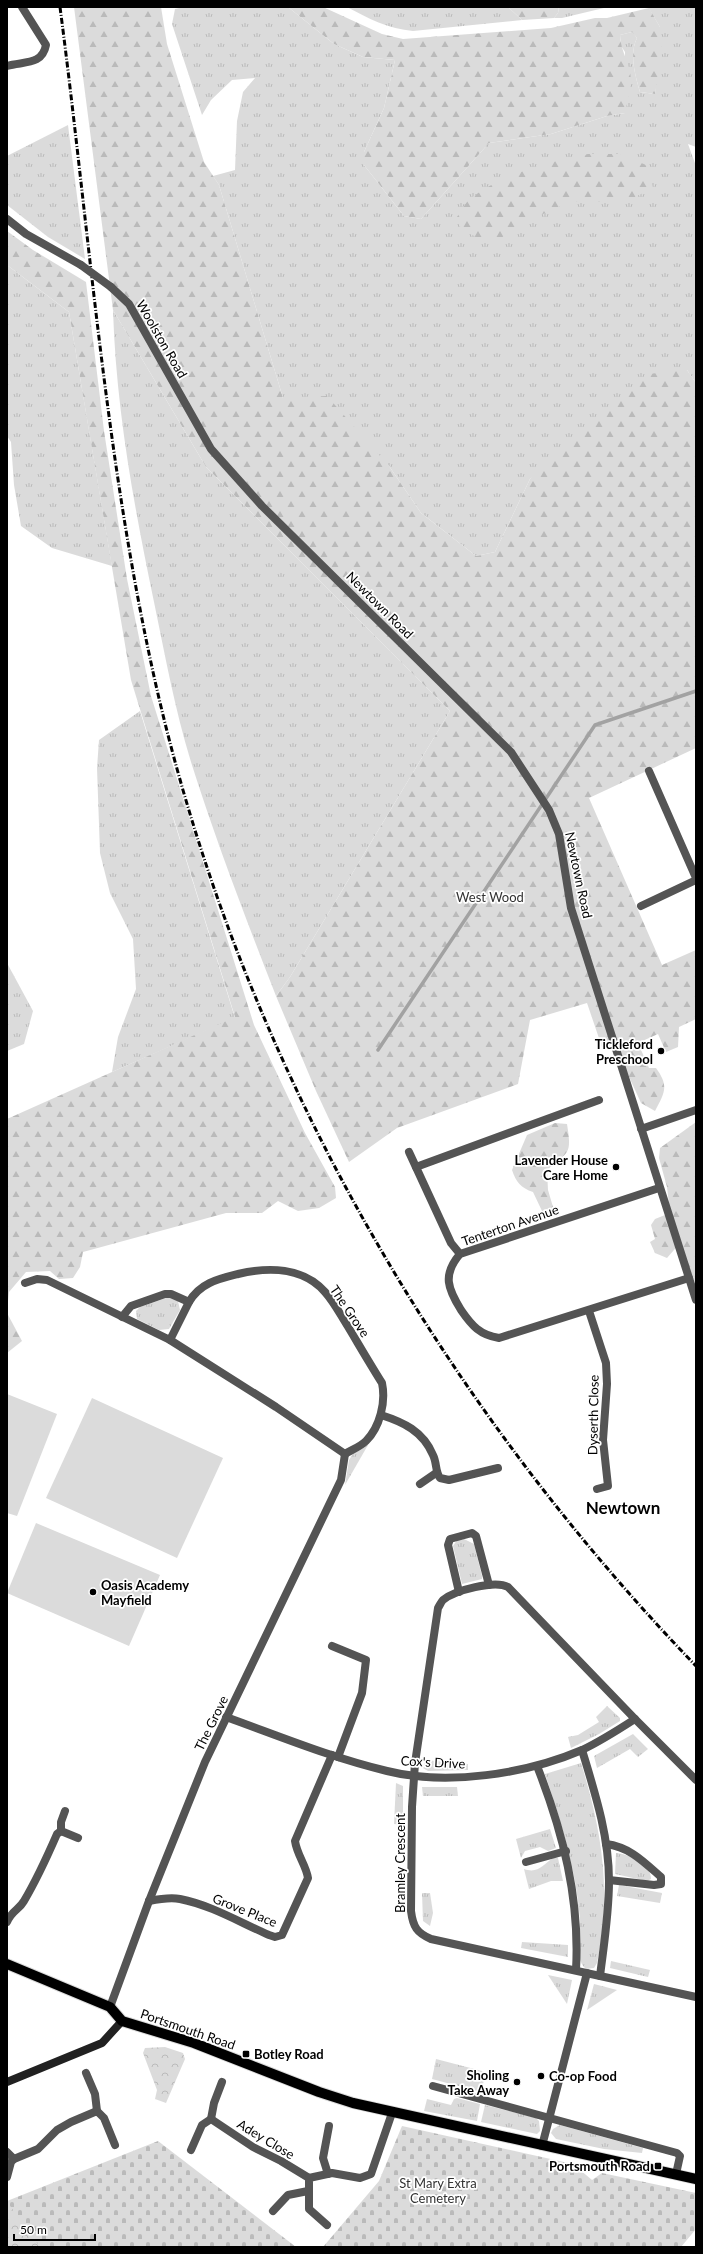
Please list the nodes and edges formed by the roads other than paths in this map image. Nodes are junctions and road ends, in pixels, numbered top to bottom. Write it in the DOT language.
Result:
graph roads {
  1 [pos="22,7"];
  2 [pos="7,66"];
  3 [pos="7,219"];
  4 [pos="230,470"];
  5 [pos="649,771"];
  6 [pos="696,879"];
  7 [pos="641,906"];
  8 [pos="599,1100"];
  9 [pos="696,1110"];
  10 [pos="641,1129"];
  11 [pos="410,1152"];
  12 [pos="416,1167"];
  13 [pos="659,1188"];
  14 [pos="460,1254"];
  15 [pos="689,1278"];
  16 [pos="25,1283"];
  17 [pos="696,1300"];
  18 [pos="189,1302"];
  19 [pos="589,1310"];
  20 [pos="122,1317"];
  21 [pos="170,1340"];
  22 [pos="381,1415"];
  23 [pos="345,1454"];
  24 [pos="498,1468"];
  25 [pos="436,1473"];
  26 [pos="420,1484"];
  27 [pos="596,1489"];
  28 [pos="489,1585"];
  29 [pos="459,1592"];
  30 [pos="332,1646"];
  31 [pos="226,1717"];
  32 [pos="635,1719"];
  33 [pos="582,1750"];
  34 [pos="335,1756"];
  35 [pos="538,1766"];
  36 [pos="414,1776"];
  37 [pos="696,1780"];
  38 [pos="65,1811"];
  39 [pos="61,1831"];
  40 [pos="78,1838"];
  41 [pos="606,1844"];
  42 [pos="566,1851"];
  43 [pos="526,1862"];
  44 [pos="609,1880"];
  45 [pos="149,1901"];
  46 [pos="7,1922"];
  47 [pos="7,1964"];
  48 [pos="576,1970"];
  49 [pos="587,1973"];
  50 [pos="600,1976"];
  51 [pos="696,1997"];
  52 [pos="110,2007"];
  53 [pos="122,2021"];
  54 [pos="86,2073"];
  55 [pos="7,2082"];
  56 [pos="222,2082"];
  57 [pos="433,2086"];
  58 [pos="97,2111"];
  59 [pos="392,2112"];
  60 [pos="550,2117"];
  61 [pos="211,2119"];
  62 [pos="329,2126"];
  63 [pos="115,2145"];
  64 [pos="542,2146"];
  65 [pos="191,2150"];
  66 [pos="7,2152"];
  67 [pos="14,2159"];
  68 [pos="328,2174"];
  69 [pos="676,2174"];
  70 [pos="7,2177"];
  71 [pos="309,2178"];
  72 [pos="696,2179"];
  73 [pos="308,2196"];
  74 [pos="273,2211"];
  75 [pos="327,2225"];
  1 -- 2 [label="street"];
  3 -- 4 [label="street, Woolston Road, bridge"];
  4 -- 10 [label="street, Newtown Road"];
  5 -- 6 [label="street"];
  6 -- 7 [label="street"];
  8 -- 12 [label="street"];
  9 -- 10 [label="street"];
  10 -- 13 [label="street, Newtown Road"];
  11 -- 12 [label="street"];
  12 -- 14 [label="street"];
  13 -- 14 [label="street, Tenterton Avenue"];
  13 -- 15 [label="street, Newtown Road"];
  14 -- 19 [label="street, Tenterton Avenue"];
  15 -- 17 [label="street, Newtown Road"];
  15 -- 19 [label="street, Tenterton Avenue"];
  16 -- 20 [label="street"];
  18 -- 20 [label="street"];
  18 -- 21 [label="street, The Grove"];
  18 -- 22 [label="street, The Grove"];
  19 -- 27 [label="street, Dyserth Close"];
  20 -- 21 [label="street"];
  21 -- 23 [label="street"];
  22 -- 23 [label="street, The Grove"];
  22 -- 25 [label="street"];
  23 -- 31 [label="street, The Grove"];
  24 -- 25 [label="street"];
  25 -- 26 [label="street"];
  28 -- 29 [label="street, Bramley Crescent"];
  28 -- 29 [label="street"];
  28 -- 32 [label="street, Bramley Crescent"];
  29 -- 36 [label="street, Bramley Crescent"];
  30 -- 34 [label="street"];
  31 -- 34 [label="street, Cox's Drive"];
  31 -- 45 [label="street, The Grove"];
  32 -- 33 [label="street, Cox's Drive"];
  32 -- 37 [label="street, Bramley Crescent"];
  33 -- 35 [label="street, Cox's Drive"];
  33 -- 41 [label="street"];
  34 -- 36 [label="street, Cox's Drive"];
  34 -- 45 [label="street, Grove Place"];
  35 -- 36 [label="street, Cox's Drive"];
  35 -- 42 [label="street"];
  36 -- 48 [label="street, Bramley Crescent"];
  38 -- 39 [label="street"];
  39 -- 40 [label="street"];
  39 -- 46 [label="street"];
  41 -- 44 [label="street"];
  41 -- 44 [label="street"];
  42 -- 43 [label="street"];
  42 -- 48 [label="street"];
  44 -- 50 [label="street"];
  45 -- 52 [label="street, The Grove"];
  47 -- 52 [label="main road, Portsmouth Road"];
  48 -- 49 [label="street, Bramley Crescent"];
  49 -- 50 [label="street, Bramley Crescent"];
  49 -- 60 [label="street"];
  50 -- 51 [label="street, Bramley Crescent"];
  52 -- 53 [label="main road, Portsmouth Road"];
  53 -- 55 [label="main road"];
  53 -- 59 [label="main road, Portsmouth Road"];
  54 -- 58 [label="street"];
  56 -- 61 [label="street"];
  57 -- 60 [label="street"];
  58 -- 63 [label="street"];
  58 -- 67 [label="street"];
  59 -- 64 [label="main road, Portsmouth Road"];
  59 -- 68 [label="street"];
  60 -- 64 [label="street"];
  60 -- 69 [label="street"];
  61 -- 65 [label="street"];
  61 -- 71 [label="street, Adey Close"];
  62 -- 68 [label="street"];
  64 -- 69 [label="main road, Portsmouth Road"];
  66 -- 67 [label="street"];
  67 -- 70 [label="street"];
  68 -- 71 [label="street"];
  69 -- 72 [label="main road, Portsmouth Road"];
  71 -- 73 [label="street"];
  73 -- 74 [label="street"];
  73 -- 75 [label="street"];
}
